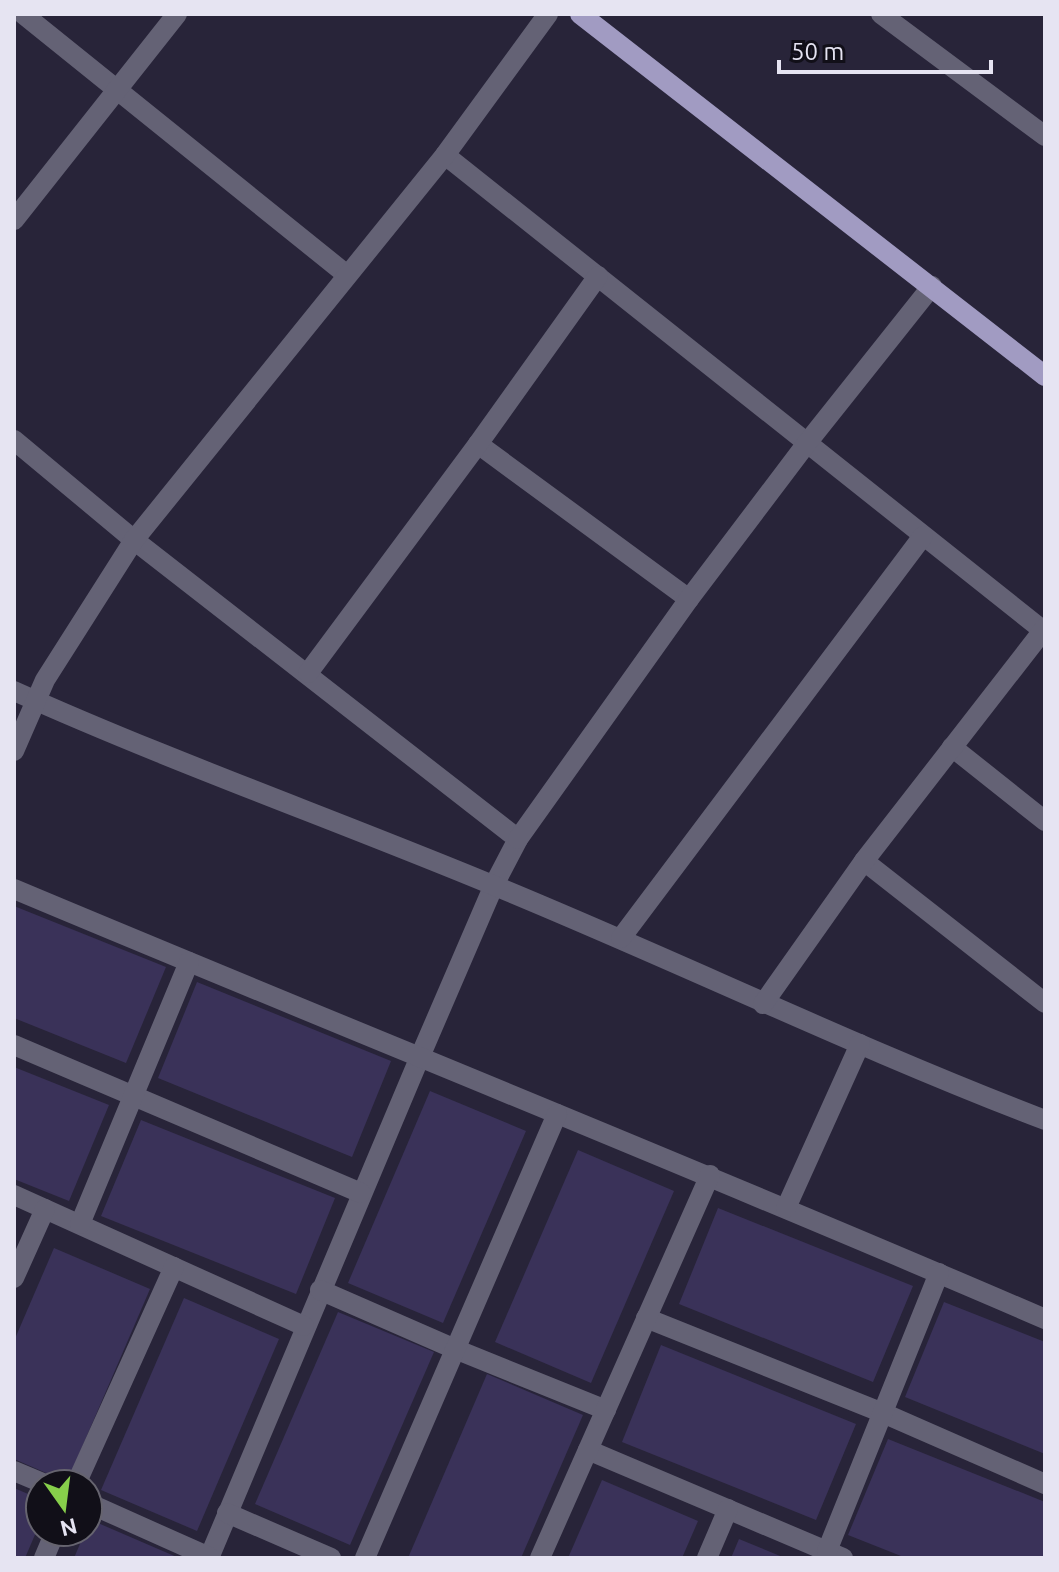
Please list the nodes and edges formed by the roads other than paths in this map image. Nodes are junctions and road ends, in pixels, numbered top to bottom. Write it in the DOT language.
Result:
graph roads {
  1 [pos="23,14"];
  2 [pos="177,14"];
  3 [pos="548,14"];
  4 [pos="580,14"];
  5 [pos="881,14"];
  6 [pos="118,90"];
  7 [pos="1045,136"];
  8 [pos="445,155"];
  9 [pos="14,220"];
  10 [pos="347,275"];
  11 [pos="598,276"];
  12 [pos="932,286"];
  13 [pos="1045,376"];
  14 [pos="14,440"];
  15 [pos="807,443"];
  16 [pos="478,444"];
  17 [pos="923,536"];
  18 [pos="134,540"];
  19 [pos="689,599"];
  20 [pos="1044,630"];
  21 [pos="308,673"];
  22 [pos="14,691"];
  23 [pos="35,701"];
  24 [pos="952,747"];
  25 [pos="14,751"];
  26 [pos="1045,821"];
  27 [pos="518,839"];
  28 [pos="864,861"];
  29 [pos="494,885"];
  30 [pos="14,889"];
  31 [pos="621,938"];
  32 [pos="189,962"];
  33 [pos="1045,1003"];
  34 [pos="763,1004"];
  35 [pos="860,1044"];
  36 [pos="14,1045"];
  37 [pos="419,1059"];
  38 [pos="134,1097"];
  39 [pos="557,1114"];
  40 [pos="1045,1120"];
  41 [pos="710,1175"];
  42 [pos="361,1193"];
  43 [pos="14,1195"];
  44 [pos="786,1208"];
  45 [pos="45,1209"];
  46 [pos="80,1224"];
  47 [pos="174,1267"];
  48 [pos="939,1273"];
  49 [pos="14,1278"];
  50 [pos="320,1290"];
  51 [pos="646,1318"];
  52 [pos="1045,1319"];
  53 [pos="304,1326"];
  54 [pos="455,1349"];
  55 [pos="606,1410"];
  56 [pos="883,1413"];
  57 [pos="588,1450"];
  58 [pos="83,1468"];
  59 [pos="1045,1484"];
  60 [pos="728,1509"];
  61 [pos="104,1510"];
  62 [pos="227,1513"];
  63 [pos="835,1555"];
  64 [pos="209,1558"];
  65 [pos="331,1558"];
  66 [pos="365,1558"];
  67 [pos="540,1558"];
  68 [pos="707,1558"];
  1 -- 6 [label="street"];
  2 -- 6 [label="street"];
  3 -- 8 [label="street"];
  4 -- 12 [label="main road"];
  5 -- 7 [label="street"];
  6 -- 9 [label="street"];
  6 -- 10 [label="street"];
  8 -- 10 [label="street"];
  8 -- 11 [label="street"];
  10 -- 18 [label="street"];
  11 -- 15 [label="street"];
  11 -- 16 [label="street"];
  12 -- 13 [label="main road"];
  12 -- 15 [label="street"];
  14 -- 18 [label="street"];
  15 -- 17 [label="street"];
  15 -- 19 [label="street"];
  16 -- 19 [label="street"];
  16 -- 21 [label="street"];
  17 -- 20 [label="street"];
  17 -- 31 [label="street"];
  18 -- 21 [label="street"];
  18 -- 23 [label="street"];
  19 -- 27 [label="street"];
  20 -- 24 [label="street"];
  21 -- 27 [label="street"];
  22 -- 23 [label="street"];
  23 -- 25 [label="street"];
  23 -- 29 [label="street"];
  24 -- 26 [label="street"];
  24 -- 28 [label="street"];
  27 -- 29 [label="street"];
  28 -- 33 [label="street"];
  28 -- 34 [label="street"];
  29 -- 31 [label="street"];
  29 -- 37 [label="street"];
  30 -- 32 [label="street"];
  31 -- 34 [label="street"];
  32 -- 37 [label="street"];
  32 -- 38 [label="street"];
  34 -- 35 [label="street"];
  35 -- 40 [label="street"];
  35 -- 44 [label="street"];
  36 -- 38 [label="street"];
  37 -- 39 [label="street"];
  37 -- 42 [label="street"];
  38 -- 42 [label="street"];
  38 -- 46 [label="street"];
  39 -- 41 [label="street"];
  39 -- 54 [label="street"];
  41 -- 44 [label="street"];
  41 -- 51 [label="street"];
  42 -- 50 [label="street"];
  43 -- 45 [label="street"];
  44 -- 48 [label="street"];
  45 -- 46 [label="street"];
  45 -- 49 [label="street"];
  46 -- 47 [label="street"];
  47 -- 53 [label="street"];
  47 -- 58 [label="street"];
  48 -- 52 [label="street"];
  48 -- 56 [label="street"];
  50 -- 53 [label="street"];
  50 -- 54 [label="street"];
  51 -- 55 [label="street"];
  51 -- 56 [label="street"];
  53 -- 62 [label="street"];
  54 -- 55 [label="street"];
  54 -- 66 [label="street"];
  55 -- 57 [label="street"];
  56 -- 59 [label="street"];
  56 -- 63 [label="street"];
  57 -- 60 [label="street"];
  57 -- 67 [label="street"];
  60 -- 63 [label="street"];
  60 -- 68 [label="street"];
  61 -- 64 [label="street"];
  62 -- 64 [label="street"];
  62 -- 65 [label="street"];
}
